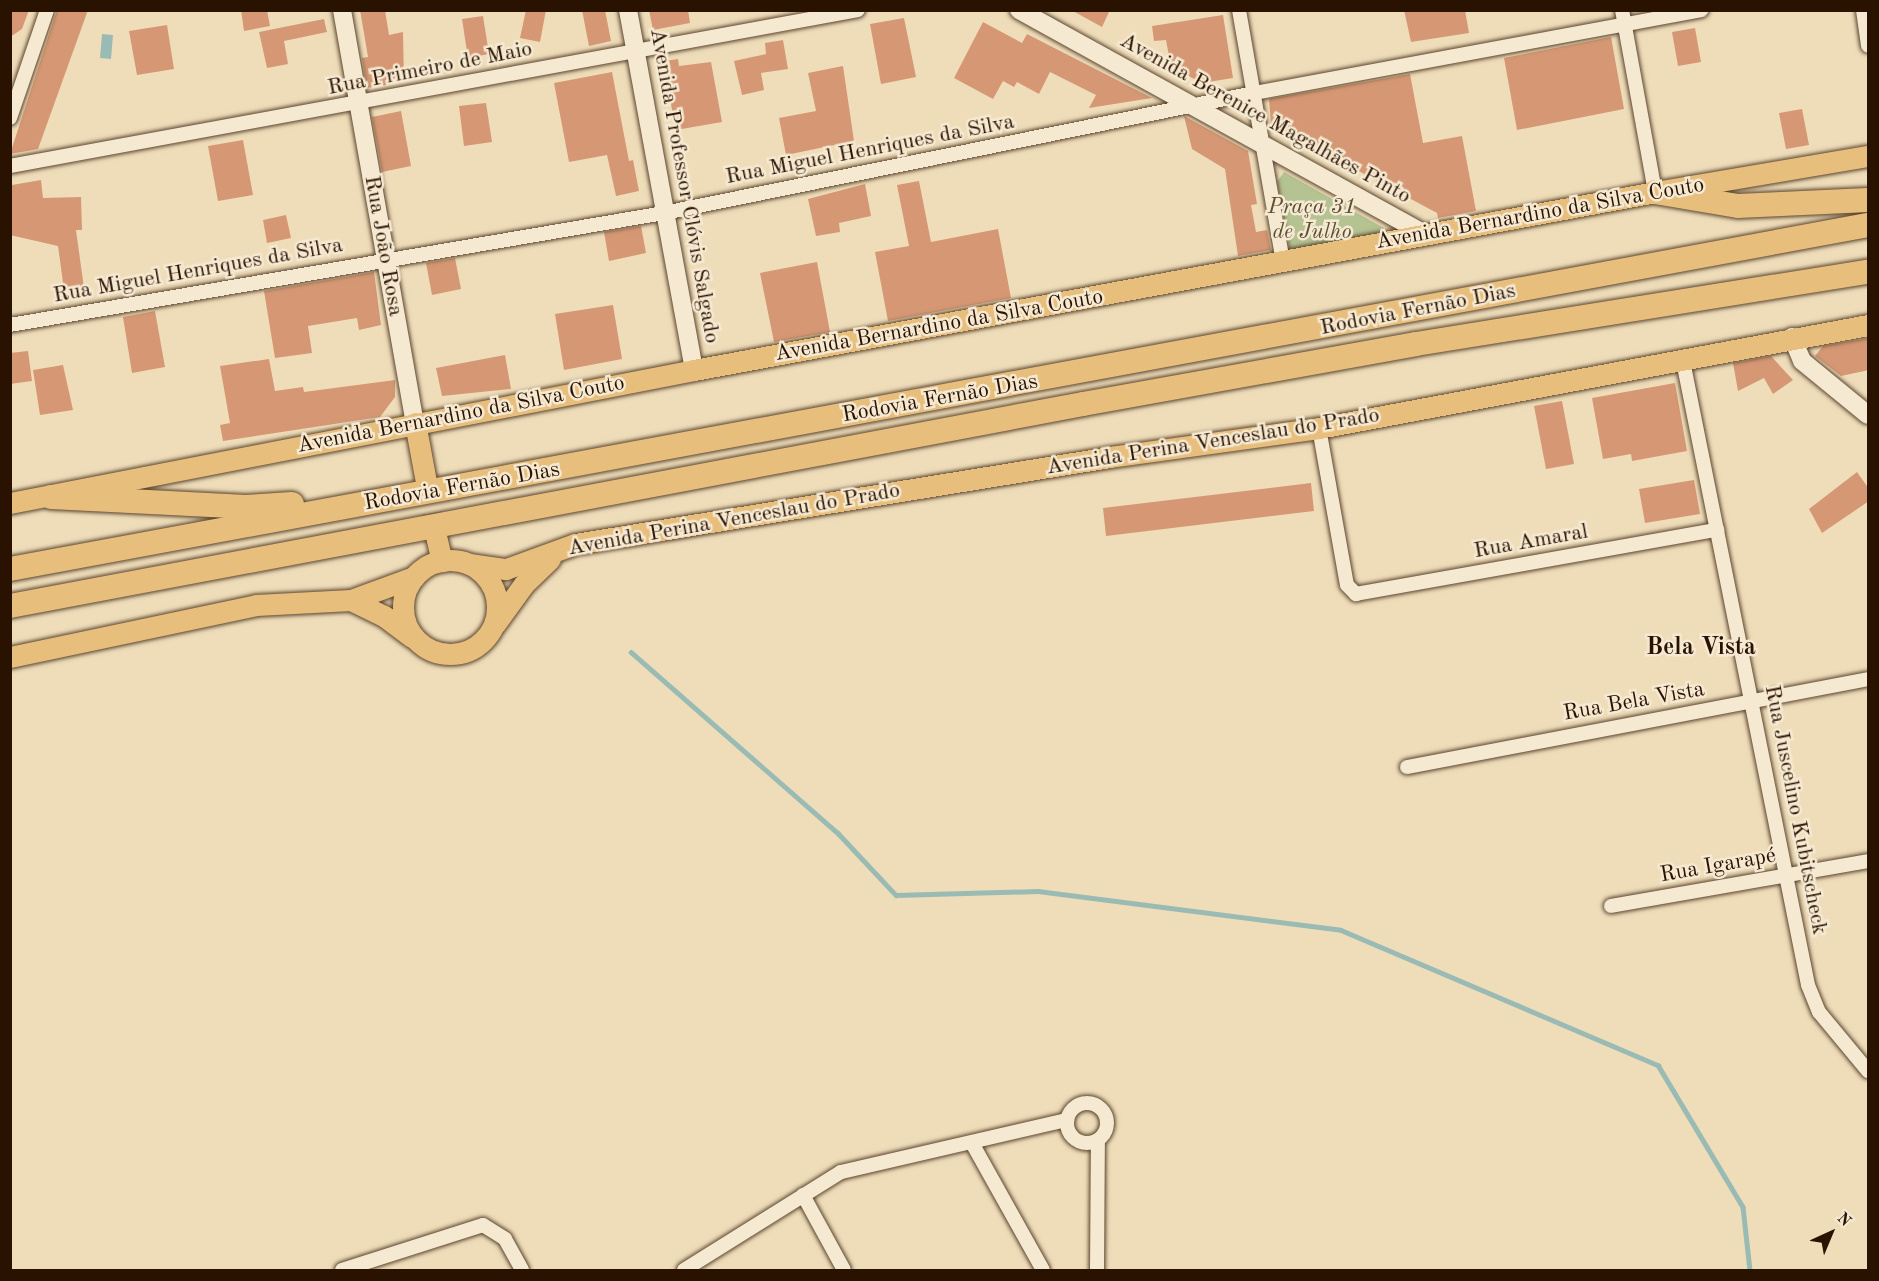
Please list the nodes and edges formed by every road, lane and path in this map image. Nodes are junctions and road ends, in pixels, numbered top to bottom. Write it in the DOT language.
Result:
graph roads {
  1 [pos="46,10"];
  2 [pos="342,10"];
  3 [pos="628,10"];
  4 [pos="858,10"];
  5 [pos="1019,10"];
  6 [pos="1239,10"];
  7 [pos="1701,10"];
  8 [pos="1863,10"];
  9 [pos="1623,17"];
  10 [pos="1869,46"];
  11 [pos="635,52"];
  12 [pos="1254,93"];
  13 [pos="357,105"];
  14 [pos="1192,108"];
  15 [pos="10,118"];
  16 [pos="1261,147"];
  17 [pos="1869,156"];
  18 [pos="10,166"];
  19 [pos="1655,192"];
  20 [pos="1869,200"];
  21 [pos="664,213"];
  22 [pos="1869,225"];
  23 [pos="1425,234"];
  24 [pos="386,260"];
  25 [pos="1284,263"];
  26 [pos="1869,274"];
  27 [pos="1869,324"];
  28 [pos="10,325"];
  29 [pos="1792,337"];
  30 [pos="1683,361"];
  31 [pos="694,370"];
  32 [pos="1869,415"];
  33 [pos="415,423"];
  34 [pos="1319,428"];
  35 [pos="426,482"];
  36 [pos="51,497"];
  37 [pos="405,497"];
  38 [pos="10,503"];
  39 [pos="1718,530"];
  40 [pos="436,536"];
  41 [pos="557,552"];
  42 [pos="442,561"];
  43 [pos="469,564"];
  44 [pos="10,569"];
  45 [pos="414,577"];
  46 [pos="351,600"];
  47 [pos="10,606"];
  48 [pos="494,624"];
  49 [pos="417,642"];
  50 [pos="10,657"];
  51 [pos="1869,679"];
  52 [pos="1753,702"];
  53 [pos="1407,767"];
  54 [pos="1869,861"];
  55 [pos="1784,876"];
  56 [pos="1611,906"];
  57 [pos="1869,1071"];
  58 [pos="1067,1120"];
  59 [pos="1098,1140"];
  60 [pos="972,1143"];
  61 [pos="803,1195"];
  62 [pos="342,1270"];
  63 [pos="522,1270"];
  64 [pos="684,1270"];
  65 [pos="844,1270"];
  66 [pos="1043,1270"];
  67 [pos="1097,1270"];
  1 -- 15 [label="street"];
  2 -- 13 [label="main road, Rua João Rosa"];
  3 -- 11 [label="main road, Avenida Professor Clóvis Salgado"];
  4 -- 11 [label="street, Rua Primeiro de Maio"];
  5 -- 14 [label="main road, Avenida Berenice Magalhães Pinto"];
  6 -- 12 [label="street"];
  7 -- 9 [label="street, Rua Miguel Henriques da Silva"];
  8 -- 10 [label="street"];
  9 -- 12 [label="street, Rua Miguel Henriques da Silva"];
  9 -- 19 [label="street"];
  11 -- 13 [label="street, Rua Primeiro de Maio"];
  11 -- 21 [label="main road, Avenida Professor Clóvis Salgado"];
  12 -- 14 [label="street, Rua Miguel Henriques da Silva"];
  12 -- 16 [label="street"];
  13 -- 18 [label="street, Rua Primeiro de Maio"];
  13 -- 24 [label="main road, Rua João Rosa"];
  14 -- 16 [label="main road, Avenida Berenice Magalhães Pinto"];
  14 -- 21 [label="street, Rua Miguel Henriques da Silva"];
  16 -- 23 [label="main road, Avenida Berenice Magalhães Pinto"];
  16 -- 25 [label="street"];
  17 -- 19 [label="main road, Avenida Bernardino da Silva Couto"];
  19 -- 20 [label="highway"];
  19 -- 23 [label="main road, Avenida Bernardino da Silva Couto"];
  21 -- 24 [label="street, Rua Miguel Henriques da Silva"];
  21 -- 31 [label="main road, Avenida Professor Clóvis Salgado"];
  22 -- 37 [label="highway, Rodovia Fernão Dias"];
  23 -- 25 [label="main road, Avenida Bernardino da Silva Couto"];
  24 -- 28 [label="street, Rua Miguel Henriques da Silva"];
  24 -- 33 [label="main road, Rua João Rosa"];
  25 -- 31 [label="main road, Avenida Bernardino da Silva Couto"];
  26 -- 47 [label="highway, Rodovia Fernão Dias"];
  27 -- 29 [label="main road, Avenida Perina Venceslau do Prado"];
  29 -- 30 [label="main road, Avenida Perina Venceslau do Prado"];
  29 -- 32 [label="main road"];
  30 -- 34 [label="main road, Avenida Perina Venceslau do Prado"];
  30 -- 39 [label="street, Rua Juscelino Kubitscheck"];
  31 -- 33 [label="main road, Avenida Bernardino da Silva Couto"];
  33 -- 35 [label="main road, Rua João Rosa"];
  33 -- 36 [label="main road, Avenida Bernardino da Silva Couto"];
  34 -- 39 [label="street, Rua Amaral"];
  34 -- 41 [label="main road, Avenida Perina Venceslau do Prado"];
  36 -- 37 [label="highway"];
  36 -- 38 [label="main road, Avenida Bernardino da Silva Couto"];
  37 -- 44 [label="highway, Rodovia Fernão Dias"];
  39 -- 52 [label="street, Rua Juscelino Kubitscheck"];
  40 -- 42 [label="main road"];
  41 -- 43 [label="main road, Avenida Perina Venceslau do Prado"];
  41 -- 48 [label="main road, Avenida Perina Venceslau do Prado"];
  42 -- 43 [label="main road"];
  42 -- 45 [label="main road"];
  43 -- 48 [label="main road"];
  45 -- 46 [label="main road"];
  45 -- 49 [label="main road"];
  46 -- 49 [label="main road"];
  46 -- 50 [label="main road"];
  48 -- 49 [label="main road"];
  51 -- 52 [label="street, Rua Bela Vista"];
  52 -- 53 [label="street, Rua Bela Vista"];
  52 -- 55 [label="street, Rua Juscelino Kubitscheck"];
  54 -- 55 [label="street, Rua Igarapé"];
  55 -- 56 [label="street, Rua Igarapé"];
  55 -- 57 [label="street, Rua Juscelino Kubitscheck"];
  58 -- 59 [label="street"];
  58 -- 59 [label="street"];
  58 -- 60 [label="street"];
  59 -- 67 [label="street"];
  60 -- 61 [label="street"];
  60 -- 66 [label="street"];
  61 -- 64 [label="street"];
  61 -- 65 [label="street"];
  62 -- 63 [label="street"];
}
